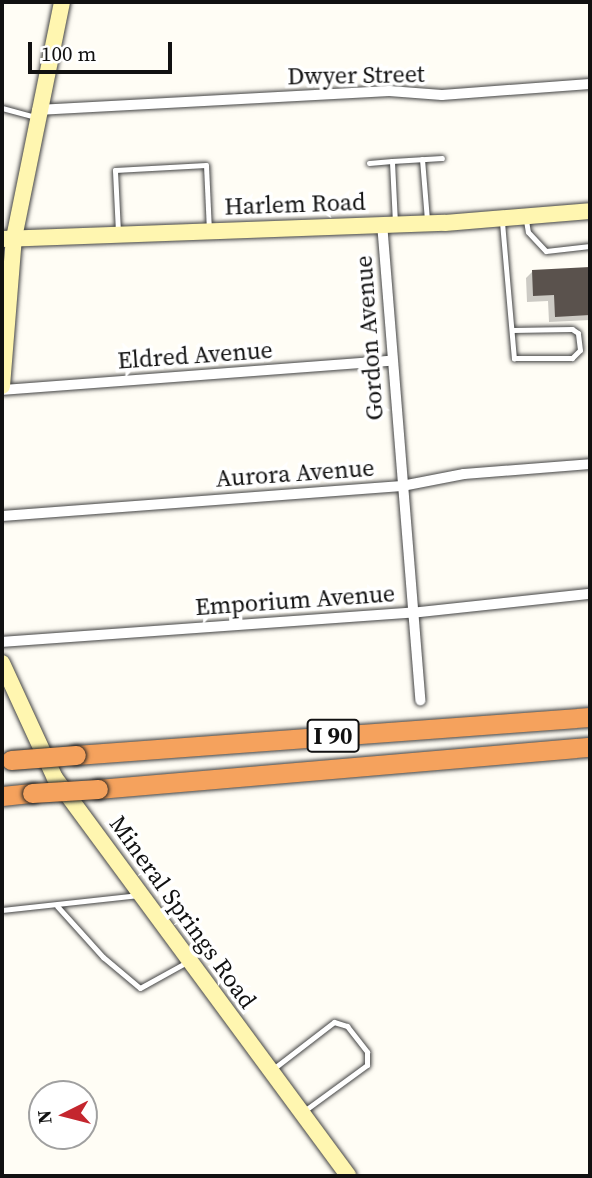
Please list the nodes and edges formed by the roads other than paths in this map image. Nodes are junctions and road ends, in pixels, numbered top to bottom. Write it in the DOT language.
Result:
graph roads {
  1 [pos="62,2"];
  2 [pos="590,84"];
  3 [pos="2,108"];
  4 [pos="37,114"];
  5 [pos="442,158"];
  6 [pos="422,159"];
  7 [pos="393,161"];
  8 [pos="369,163"];
  9 [pos="590,211"];
  10 [pos="526,216"];
  11 [pos="501,218"];
  12 [pos="389,223"];
  13 [pos="427,223"];
  14 [pos="209,230"];
  15 [pos="118,234"];
  16 [pos="8,239"];
  17 [pos="590,246"];
  18 [pos="512,330"];
  19 [pos="392,361"];
  20 [pos="2,388"];
  21 [pos="590,464"];
  22 [pos="402,486"];
  23 [pos="2,516"];
  24 [pos="590,594"];
  25 [pos="411,612"];
  26 [pos="2,642"];
  27 [pos="2,663"];
  28 [pos="420,700"];
  29 [pos="590,717"];
  30 [pos="590,747"];
  31 [pos="6,760"];
  32 [pos="2,796"];
  33 [pos="142,895"];
  34 [pos="57,906"];
  35 [pos="2,910"];
  36 [pos="190,961"];
  37 [pos="271,1070"];
  38 [pos="302,1113"];
  39 [pos="348,1176"];
  1 -- 4 [label="street"];
  2 -- 4 [label="street, Dwyer Street"];
  3 -- 4 [label="lane"];
  4 -- 16 [label="street"];
  5 -- 6 [label="lane"];
  6 -- 7 [label="lane"];
  6 -- 13 [label="lane"];
  7 -- 8 [label="lane"];
  7 -- 12 [label="lane"];
  9 -- 10 [label="street, Harlem Road"];
  10 -- 11 [label="street, Harlem Road"];
  10 -- 17 [label="lane"];
  11 -- 13 [label="street, Harlem Road"];
  11 -- 18 [label="lane"];
  12 -- 13 [label="street, Harlem Road"];
  12 -- 14 [label="street, Harlem Road"];
  12 -- 19 [label="street, Gordon Avenue"];
  14 -- 15 [label="street, Harlem Road"];
  14 -- 15 [label="lane"];
  15 -- 16 [label="street, Harlem Road"];
  16 -- 20 [label="street"];
  18 -- 18 [label="lane"];
  19 -- 20 [label="street, Eldred Avenue"];
  19 -- 22 [label="street, Gordon Avenue"];
  21 -- 22 [label="street, Aurora Avenue"];
  22 -- 23 [label="street, Aurora Avenue"];
  22 -- 25 [label="street, Gordon Avenue"];
  24 -- 25 [label="street, Emporium Avenue"];
  25 -- 26 [label="street, Emporium Avenue"];
  25 -- 28 [label="street, Gordon Avenue"];
  27 -- 33 [label="street, Mineral Springs Road"];
  29 -- 31 [label="highway, I 90, bridge"];
  30 -- 32 [label="highway, I 90, bridge"];
  33 -- 34 [label="lane"];
  33 -- 36 [label="street, Mineral Springs Road"];
  34 -- 35 [label="lane"];
  34 -- 36 [label="lane"];
  36 -- 37 [label="street, Mineral Springs Road"];
  37 -- 38 [label="street, Mineral Springs Road"];
  37 -- 38 [label="lane"];
  38 -- 39 [label="street, Mineral Springs Road"];
}
